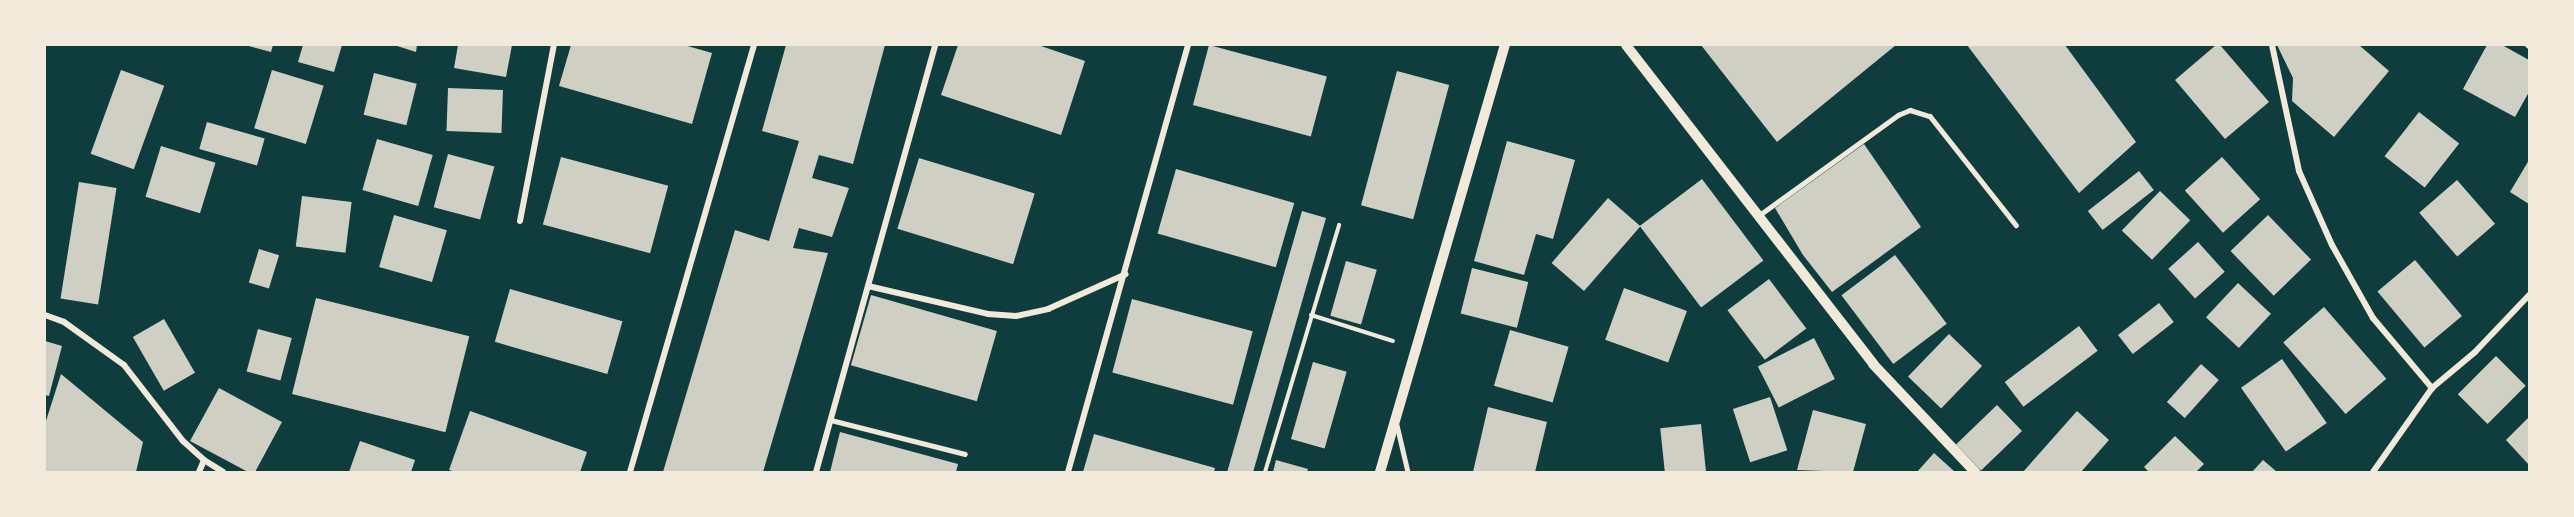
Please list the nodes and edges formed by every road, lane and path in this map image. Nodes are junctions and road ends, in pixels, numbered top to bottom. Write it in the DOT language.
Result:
graph roads {
  1 [pos="554,45"];
  2 [pos="754,45"];
  3 [pos="935,45"];
  4 [pos="1188,45"];
  5 [pos="1505,45"];
  6 [pos="1626,45"];
  7 [pos="2272,45"];
  8 [pos="1758,216"];
  9 [pos="520,221"];
  10 [pos="1339,225"];
  11 [pos="2016,225"];
  12 [pos="1126,274"];
  13 [pos="868,286"];
  14 [pos="2529,295"];
  15 [pos="45,315"];
  16 [pos="1311,315"];
  17 [pos="1417,348"];
  18 [pos="2432,388"];
  19 [pos="831,420"];
  20 [pos="1396,420"];
  21 [pos="965,454"];
  22 [pos="204,460"];
  23 [pos="199,472"];
  24 [pos="223,472"];
  25 [pos="630,472"];
  26 [pos="816,472"];
  27 [pos="1068,472"];
  28 [pos="1265,472"];
  29 [pos="1380,472"];
  30 [pos="1408,472"];
  31 [pos="1975,472"];
  32 [pos="2373,472"];
  1 -- 9 [label="street"];
  2 -- 25 [label="street"];
  3 -- 13 [label="street"];
  4 -- 12 [label="street"];
  5 -- 17 [label="street"];
  6 -- 8 [label="street"];
  7 -- 18 [label="street"];
  8 -- 11 [label="lane"];
  8 -- 31 [label="street"];
  10 -- 16 [label="path"];
  12 -- 13 [label="street"];
  12 -- 27 [label="street"];
  13 -- 19 [label="street"];
  14 -- 18 [label="street"];
  15 -- 22 [label="street"];
  16 -- 17 [label="path"];
  16 -- 28 [label="path"];
  17 -- 20 [label="street"];
  18 -- 32 [label="street"];
  19 -- 21 [label="lane"];
  19 -- 26 [label="street"];
  20 -- 29 [label="street"];
  20 -- 30 [label="lane"];
  22 -- 23 [label="street"];
  22 -- 24 [label="street"];
}
